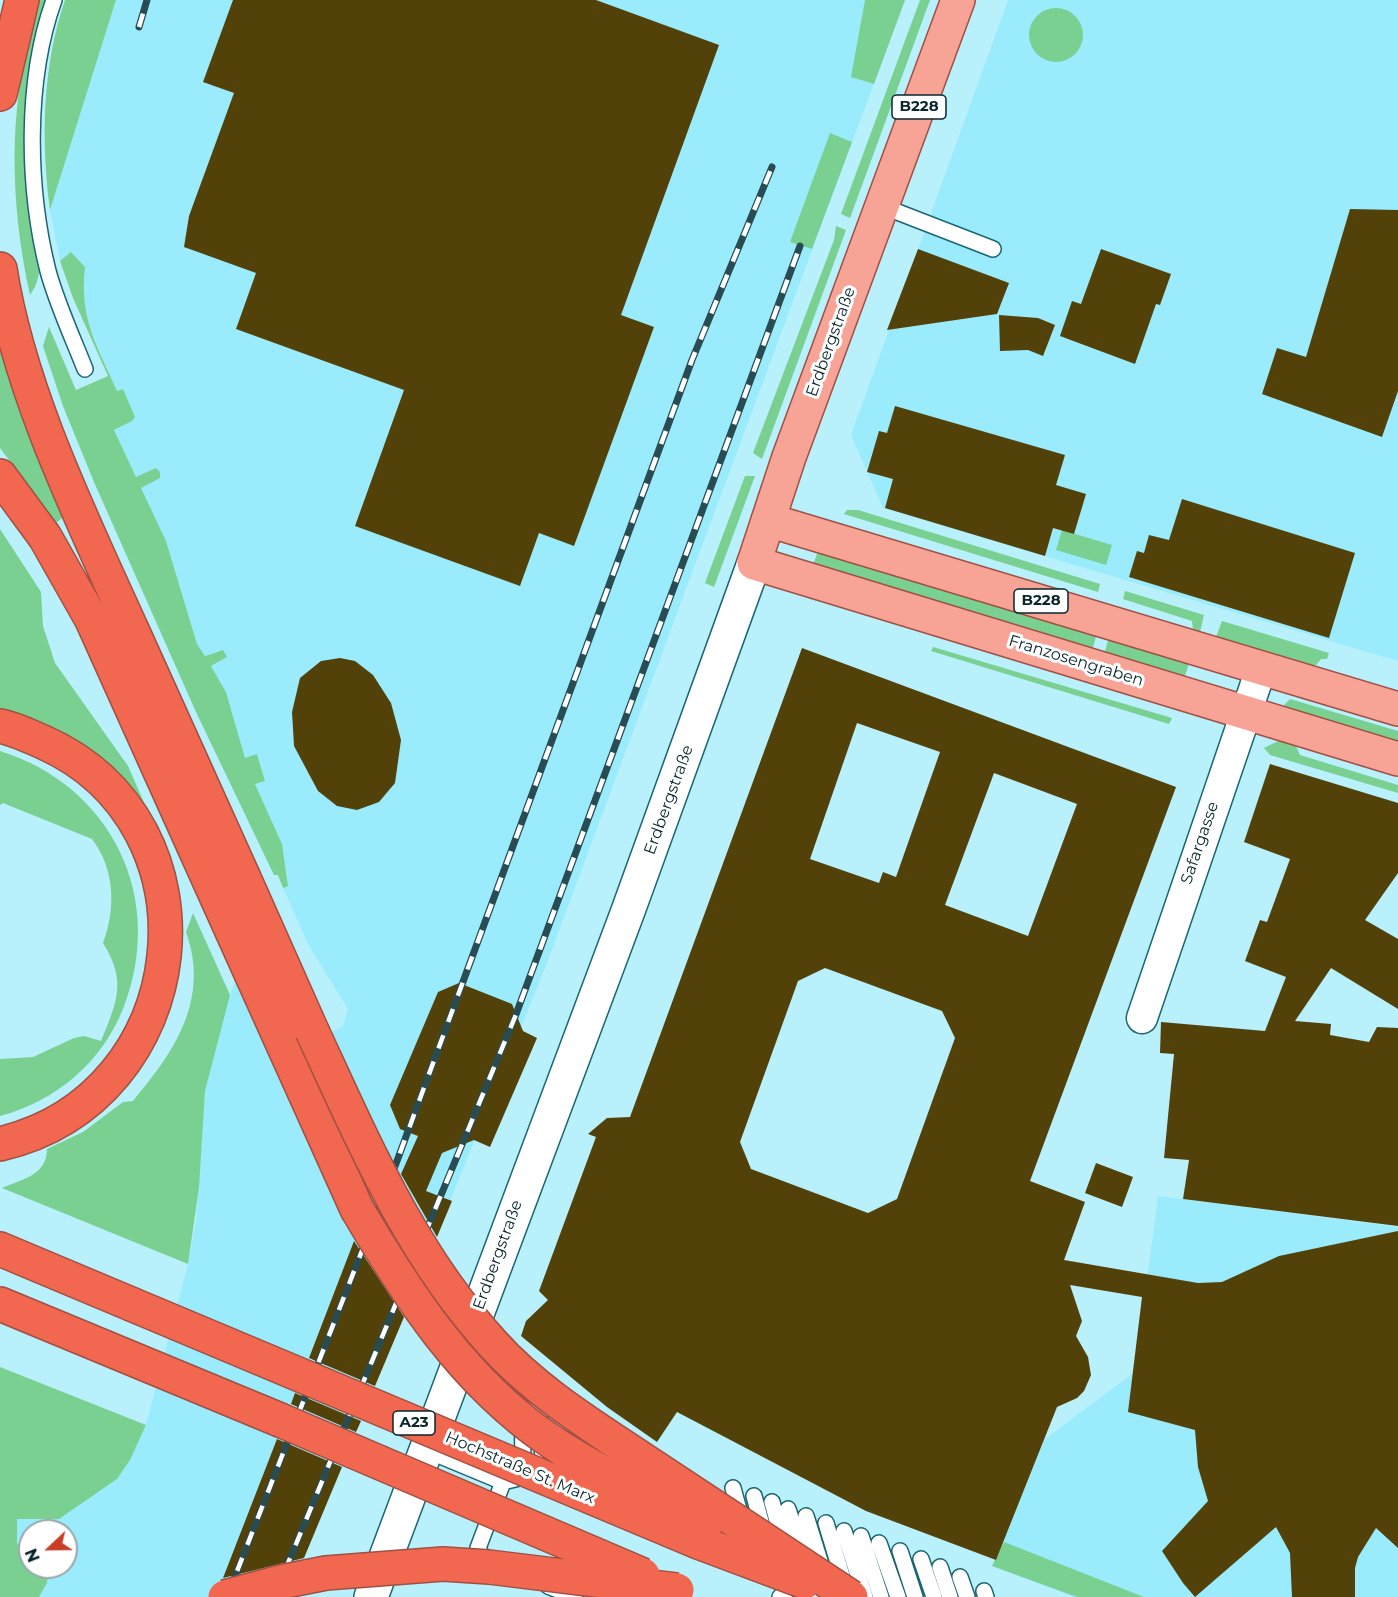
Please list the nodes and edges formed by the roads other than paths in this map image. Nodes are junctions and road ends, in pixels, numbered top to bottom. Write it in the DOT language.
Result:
graph roads {
  1 [pos="6,0"];
  2 [pos="11,0"];
  3 [pos="22,0"];
  4 [pos="54,0"];
  5 [pos="958,0"];
  6 [pos="0,19"];
  7 [pos="0,42"];
  8 [pos="0,94"];
  9 [pos="882,206"];
  10 [pos="993,249"];
  11 [pos="0,269"];
  12 [pos="85,369"];
  13 [pos="0,476"];
  14 [pos="768,520"];
  15 [pos="753,563"];
  16 [pos="1261,669"];
  17 [pos="1398,709"];
  18 [pos="1246,712"];
  19 [pos="0,726"];
  20 [pos="1398,759"];
  21 [pos="1142,1018"];
  22 [pos="0,1144"];
  23 [pos="0,1249"];
  24 [pos="0,1304"];
  25 [pos="522,1360"];
  26 [pos="536,1372"];
  27 [pos="551,1385"];
  28 [pos="568,1399"];
  29 [pos="584,1412"];
  30 [pos="602,1424"];
  31 [pos="621,1435"];
  32 [pos="639,1447"];
  33 [pos="426,1450"];
  34 [pos="657,1458"];
  35 [pos="674,1467"];
  36 [pos="692,1474"];
  37 [pos="523,1476"];
  38 [pos="503,1482"];
  39 [pos="545,1486"];
  40 [pos="713,1487"];
  41 [pos="733,1488"];
  42 [pos="566,1495"];
  43 [pos="754,1496"];
  44 [pos="772,1502"];
  45 [pos="585,1503"];
  46 [pos="788,1509"];
  47 [pos="604,1511"];
  48 [pos="806,1516"];
  49 [pos="624,1520"];
  50 [pos="826,1523"];
  51 [pos="644,1528"];
  52 [pos="844,1531"];
  53 [pos="662,1536"];
  54 [pos="861,1536"];
  55 [pos="879,1543"];
  56 [pos="681,1544"];
  57 [pos="900,1551"];
  58 [pos="702,1553"];
  59 [pos="921,1559"];
  60 [pos="722,1562"];
  61 [pos="940,1567"];
  62 [pos="741,1570"];
  63 [pos="960,1577"];
  64 [pos="761,1578"];
  65 [pos="686,1593"];
  66 [pos="792,1594"];
  67 [pos="225,1597"];
  68 [pos="372,1597"];
  69 [pos="575,1597"];
  70 [pos="817,1597"];
  71 [pos="831,1597"];
  72 [pos="849,1597"];
  73 [pos="865,1597"];
  74 [pos="881,1597"];
  75 [pos="898,1597"];
  76 [pos="915,1597"];
  77 [pos="934,1597"];
  78 [pos="950,1597"];
  79 [pos="967,1597"];
  1 -- 6 [label="highway"];
  2 -- 7 [label="lane"];
  3 -- 8 [label="highway"];
  4 -- 12 [label="lane"];
  5 -- 9 [label="main road, Erdbergstraße / B228"];
  9 -- 10 [label="lane"];
  9 -- 14 [label="main road, Erdbergstraße / B228"];
  11 -- 72 [label="highway, bridge"];
  13 -- 72 [label="highway, bridge"];
  14 -- 15 [label="main road, Erdbergstraße / B228"];
  14 -- 16 [label="main road, B228"];
  15 -- 18 [label="main road, Franzosengraben"];
  15 -- 33 [label="street, Erdbergstraße"];
  16 -- 17 [label="main road, B228"];
  16 -- 18 [label="street, Safargasse"];
  18 -- 20 [label="main road, Franzosengraben"];
  18 -- 21 [label="street, Safargasse"];
  19 -- 22 [label="highway"];
  23 -- 72 [label="highway, Hochstraße St. Marx / A23, bridge"];
  24 -- 65 [label="highway, bridge"];
  25 -- 37 [label="lane"];
  26 -- 39 [label="lane"];
  27 -- 42 [label="lane"];
  28 -- 45 [label="lane"];
  29 -- 47 [label="lane"];
  30 -- 49 [label="lane"];
  31 -- 51 [label="lane"];
  32 -- 53 [label="lane"];
  33 -- 38 [label="lane"];
  33 -- 68 [label="street, Erdbergstraße"];
  34 -- 56 [label="lane"];
  35 -- 58 [label="lane"];
  36 -- 60 [label="lane"];
  37 -- 38 [label="lane"];
  37 -- 39 [label="lane"];
  38 -- 69 [label="lane"];
  39 -- 42 [label="lane"];
  40 -- 62 [label="lane"];
  41 -- 64 [label="lane"];
  42 -- 45 [label="lane"];
  43 -- 66 [label="lane"];
  44 -- 66 [label="lane"];
  45 -- 47 [label="lane"];
  46 -- 70 [label="lane"];
  47 -- 49 [label="lane"];
  48 -- 71 [label="lane"];
  49 -- 51 [label="lane"];
  50 -- 72 [label="lane"];
  51 -- 53 [label="lane"];
  52 -- 73 [label="lane"];
  53 -- 56 [label="lane"];
  54 -- 74 [label="lane"];
  55 -- 75 [label="lane"];
  56 -- 58 [label="lane"];
  57 -- 76 [label="lane"];
  58 -- 60 [label="lane"];
  59 -- 77 [label="lane"];
  60 -- 62 [label="lane"];
  61 -- 78 [label="lane"];
  62 -- 64 [label="lane"];
  63 -- 79 [label="lane"];
  64 -- 66 [label="lane"];
  65 -- 67 [label="highway, bridge"];
}
